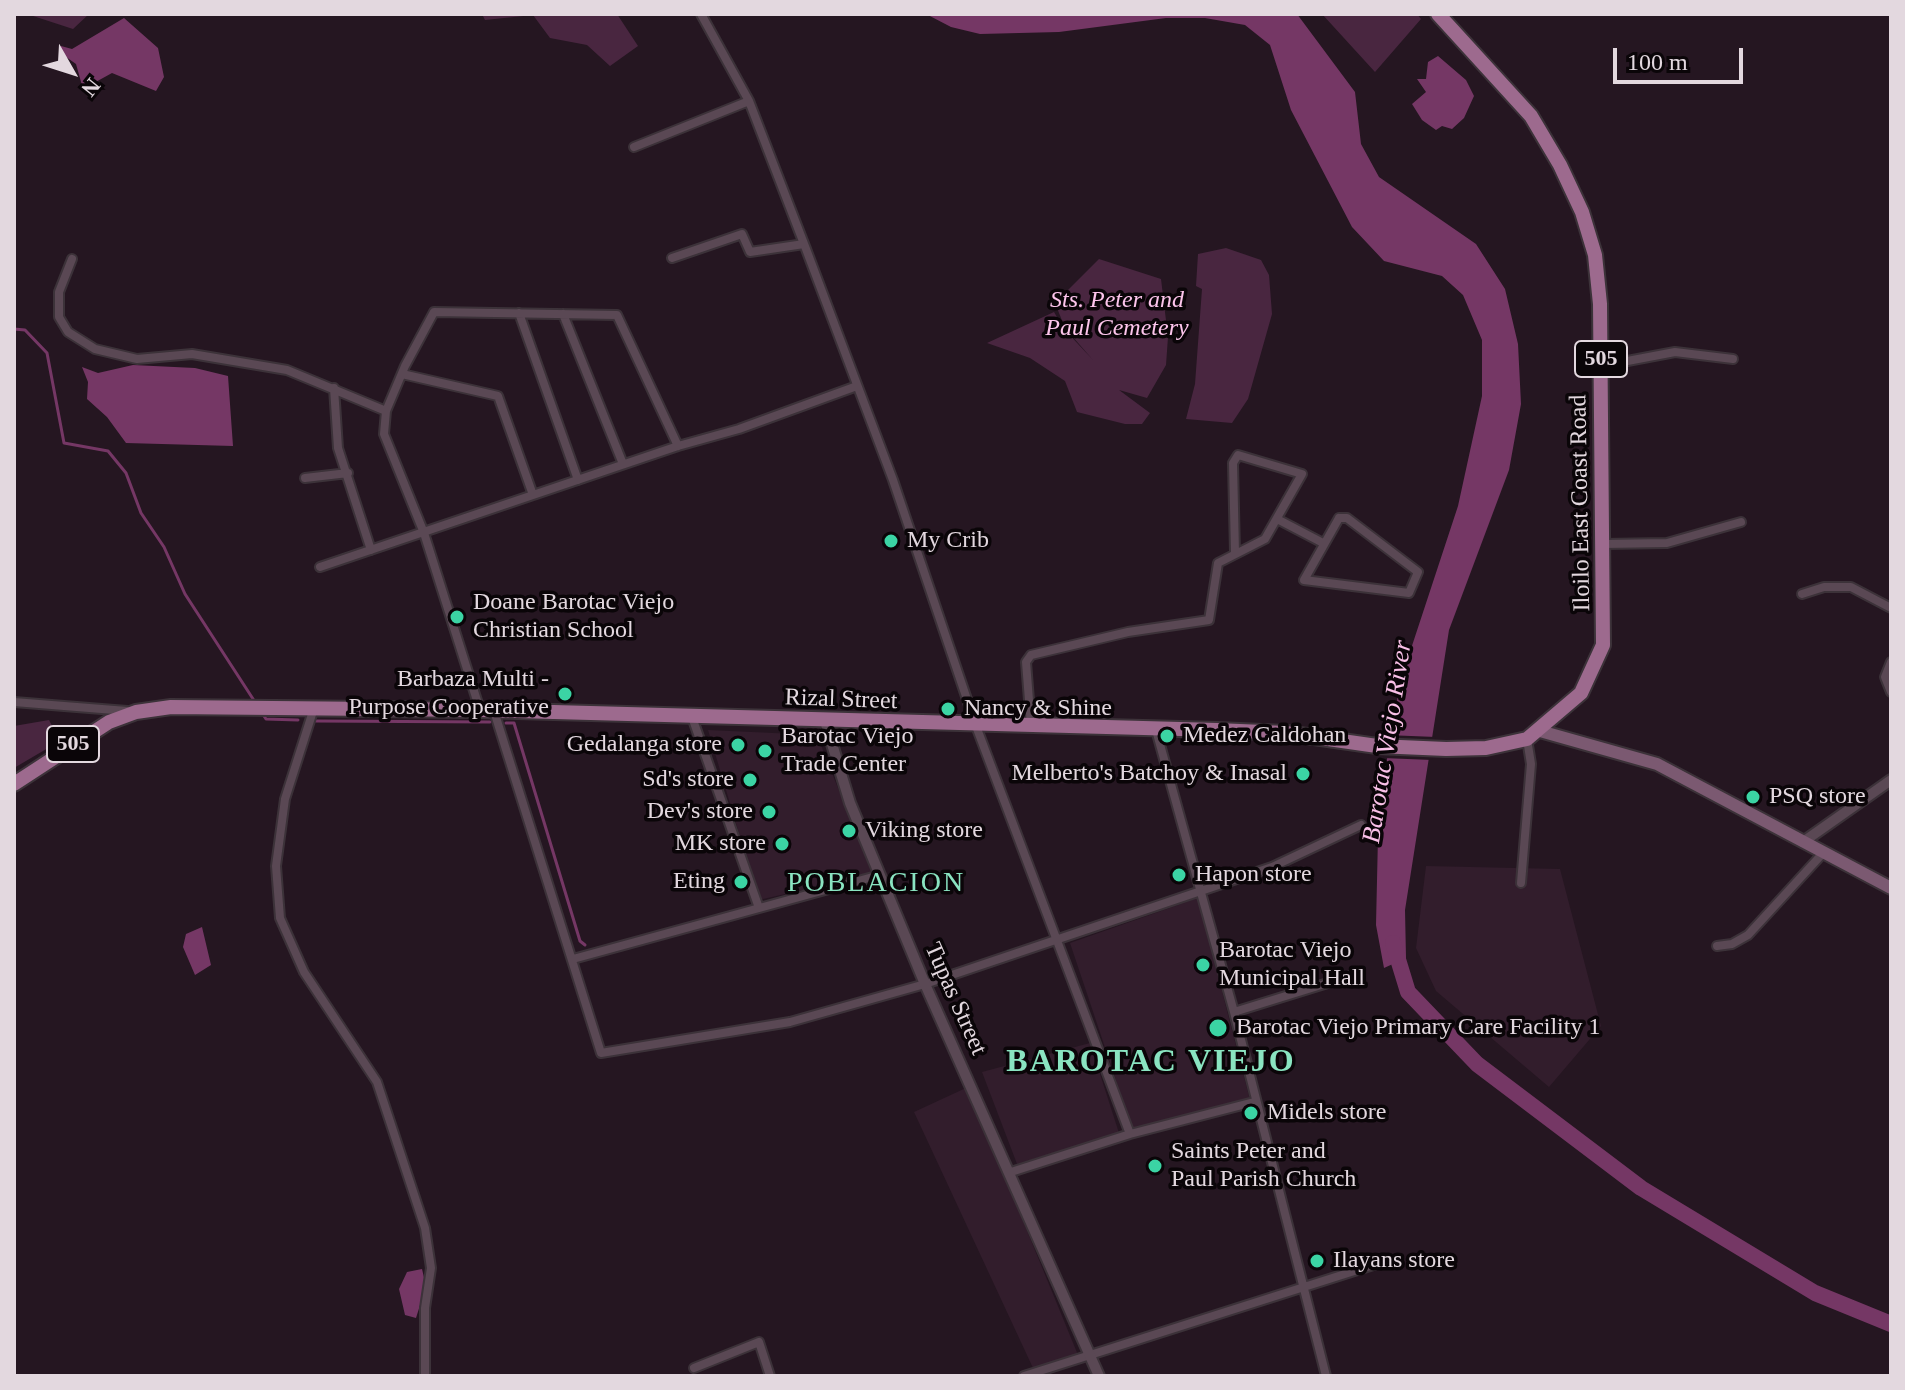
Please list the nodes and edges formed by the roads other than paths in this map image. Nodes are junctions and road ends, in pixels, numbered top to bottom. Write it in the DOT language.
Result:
graph roads {
  1 [pos="701,14"];
  2 [pos="1438,14"];
  3 [pos="749,101"];
  4 [pos="634,147"];
  5 [pos="804,244"];
  6 [pos="672,258"];
  7 [pos="72,259"];
  8 [pos="519,313"];
  9 [pos="563,314"];
  10 [pos="1733,359"];
  11 [pos="1601,366"];
  12 [pos="402,374"];
  13 [pos="857,386"];
  14 [pos="334,388"];
  15 [pos="386,411"];
  16 [pos="678,446"];
  17 [pos="623,464"];
  18 [pos="348,473"];
  19 [pos="305,478"];
  20 [pos="578,480"];
  21 [pos="533,495"];
  22 [pos="1279,520"];
  23 [pos="1741,522"];
  24 [pos="424,533"];
  25 [pos="1323,543"];
  26 [pos="1603,544"];
  27 [pos="371,550"];
  28 [pos="1235,553"];
  29 [pos="320,567"];
  30 [pos="1802,594"];
  31 [pos="1891,608"];
  32 [pos="1891,662"];
  33 [pos="1891,692"];
  34 [pos="14,702"];
  35 [pos="314,708"];
  36 [pos="487,711"];
  37 [pos="136,712"];
  38 [pos="692,717"];
  39 [pos="825,721"];
  40 [pos="976,726"];
  41 [pos="1031,727"];
  42 [pos="1156,730"];
  43 [pos="1540,731"];
  44 [pos="1527,739"];
  45 [pos="1891,780"];
  46 [pos="14,784"];
  47 [pos="1361,825"];
  48 [pos="1803,842"];
  49 [pos="1824,852"];
  50 [pos="880,875"];
  51 [pos="1521,883"];
  52 [pos="1891,888"];
  53 [pos="1201,889"];
  54 [pos="759,908"];
  55 [pos="1059,937"];
  56 [pos="1717,946"];
  57 [pos="573,959"];
  58 [pos="1360,973"];
  59 [pos="925,984"];
  60 [pos="1234,1012"];
  61 [pos="1254,1102"];
  62 [pos="1130,1134"];
  63 [pos="1011,1172"];
  64 [pos="1389,1260"];
  65 [pos="1304,1286"];
  66 [pos="1091,1357"];
  67 [pos="694,1368"];
  68 [pos="425,1376"];
  69 [pos="770,1376"];
  70 [pos="1024,1376"];
  71 [pos="1099,1376"];
  72 [pos="1326,1376"];
  1 -- 3 [label="street"];
  2 -- 11 [label="main road, Iloilo East Coast Road / 505"];
  3 -- 4 [label="street"];
  3 -- 5 [label="street"];
  5 -- 6 [label="street"];
  5 -- 13 [label="street"];
  7 -- 14 [label="street"];
  8 -- 9 [label="street"];
  8 -- 12 [label="street"];
  8 -- 20 [label="street"];
  9 -- 16 [label="street"];
  9 -- 17 [label="street"];
  10 -- 11 [label="street"];
  11 -- 26 [label="main road, Iloilo East Coast Road / 505"];
  12 -- 15 [label="street"];
  12 -- 21 [label="street"];
  13 -- 16 [label="street"];
  13 -- 40 [label="street"];
  14 -- 15 [label="street"];
  14 -- 18 [label="street"];
  15 -- 24 [label="street"];
  16 -- 17 [label="street"];
  17 -- 20 [label="street"];
  18 -- 19 [label="street"];
  18 -- 27 [label="street"];
  20 -- 21 [label="street"];
  21 -- 24 [label="street"];
  22 -- 25 [label="street"];
  22 -- 28 [label="street"];
  22 -- 28 [label="street"];
  23 -- 26 [label="street"];
  24 -- 27 [label="street"];
  24 -- 36 [label="street"];
  25 -- 25 [label="street"];
  26 -- 43 [label="main road, Iloilo East Coast Road / 505"];
  27 -- 29 [label="street"];
  28 -- 41 [label="street"];
  30 -- 31 [label="street"];
  32 -- 33 [label="street"];
  34 -- 37 [label="street"];
  35 -- 36 [label="main road, Rizal Street / 505"];
  35 -- 37 [label="main road, Rizal Street / 505"];
  35 -- 68 [label="street"];
  36 -- 38 [label="main road, Rizal Street / 505"];
  36 -- 57 [label="street"];
  37 -- 46 [label="main road, 505"];
  38 -- 39 [label="main road, Rizal Street / 505"];
  38 -- 54 [label="street"];
  39 -- 40 [label="main road, Rizal Street / 505"];
  39 -- 50 [label="street, Tupas Street"];
  40 -- 41 [label="main road, Rizal Street / 505"];
  40 -- 55 [label="street"];
  41 -- 42 [label="main road, Rizal Street / 505"];
  42 -- 44 [label="main road, Rizal Street / 505"];
  42 -- 53 [label="street"];
  43 -- 44 [label="main road, Rizal Street / 505"];
  43 -- 48 [label="main road"];
  44 -- 51 [label="street"];
  45 -- 48 [label="street"];
  47 -- 53 [label="street"];
  48 -- 49 [label="main road"];
  49 -- 52 [label="main road"];
  49 -- 56 [label="street"];
  50 -- 54 [label="street"];
  50 -- 59 [label="street, Tupas Street"];
  53 -- 55 [label="street"];
  53 -- 60 [label="street"];
  54 -- 57 [label="street"];
  55 -- 59 [label="street"];
  55 -- 62 [label="street"];
  57 -- 59 [label="street"];
  58 -- 60 [label="street"];
  59 -- 63 [label="street, Tupas Street"];
  60 -- 61 [label="street"];
  61 -- 62 [label="street"];
  61 -- 65 [label="street"];
  62 -- 63 [label="street"];
  63 -- 66 [label="street, Tupas Street"];
  64 -- 65 [label="street"];
  65 -- 66 [label="street"];
  65 -- 72 [label="street"];
  66 -- 70 [label="street"];
  66 -- 71 [label="street, Tupas Street"];
  67 -- 69 [label="street"];
}
